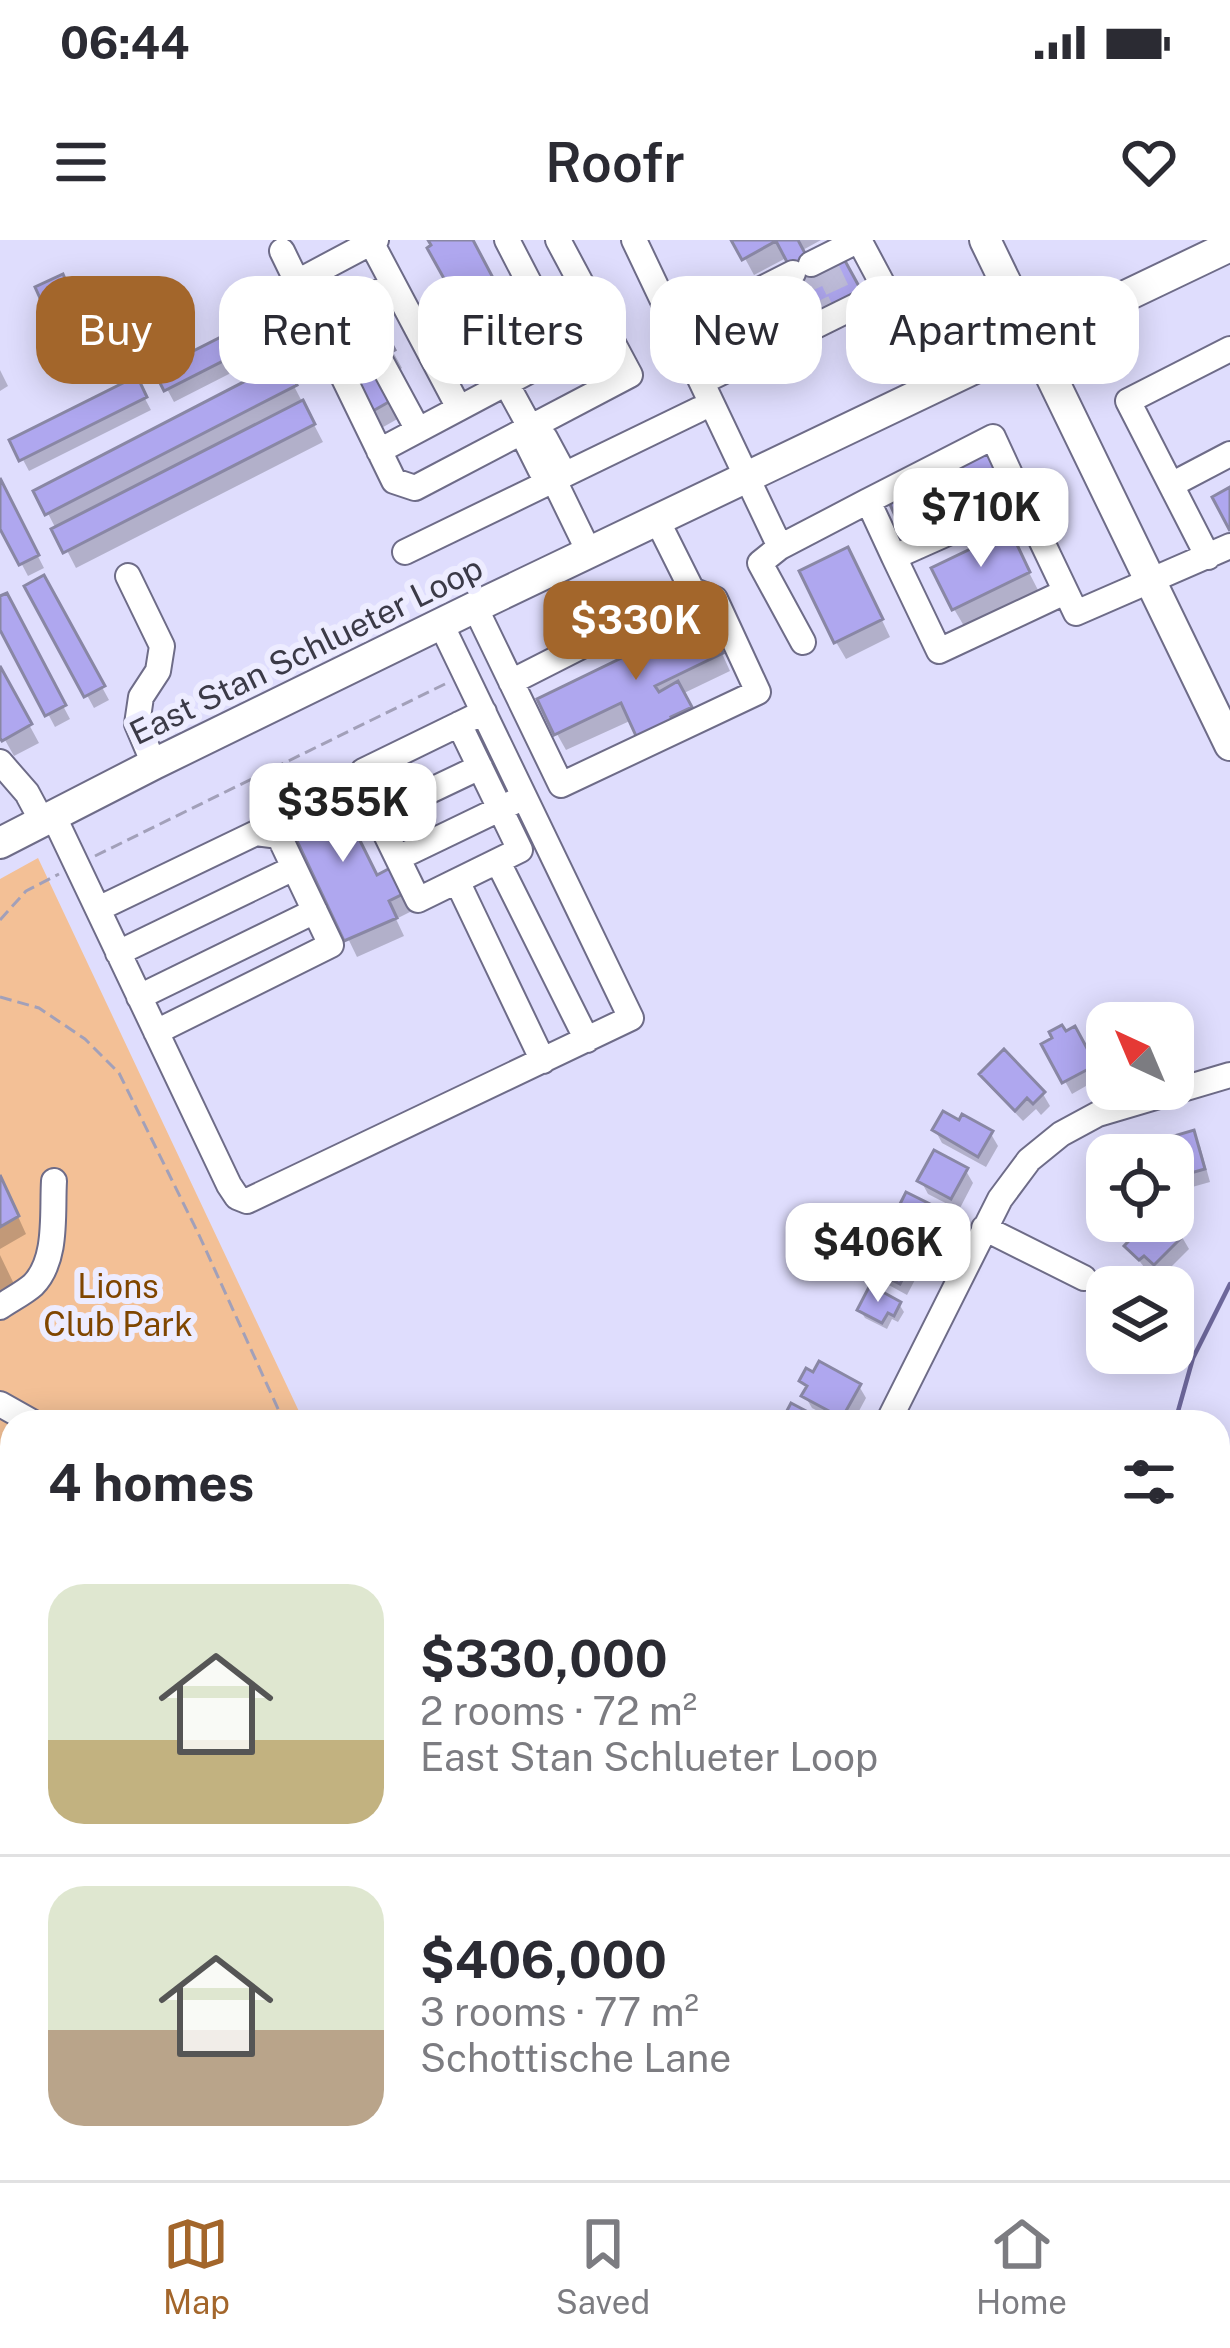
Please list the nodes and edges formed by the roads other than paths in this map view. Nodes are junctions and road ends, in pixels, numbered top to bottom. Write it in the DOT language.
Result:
graph roads {
  1 [pos="506,240"];
  2 [pos="558,240"];
  3 [pos="634,240"];
  4 [pos="859,240"];
  5 [pos="985,240"];
  6 [pos="374,241"];
  7 [pos="1230,246"];
  8 [pos="282,251"];
  9 [pos="294,276"];
  10 [pos="308,276"];
  11 [pos="389,276"];
  12 [pos="525,276"];
  13 [pos="577,276"];
  14 [pos="651,276"];
  15 [pos="795,276"];
  16 [pos="1002,276"];
  17 [pos="394,286"];
  18 [pos="1139,289"];
  19 [pos="822,318"];
  20 [pos="1230,350"];
  21 [pos="347,384"];
  22 [pos="393,384"];
  23 [pos="504,384"];
  24 [pos="507,384"];
  25 [pos="613,384"];
  26 [pos="703,384"];
  27 [pos="941,384"];
  28 [pos="1054,384"];
  29 [pos="459,408"];
  30 [pos="698,410"];
  31 [pos="530,428"];
  32 [pos="418,430"];
  33 [pos="379,451"];
  34 [pos="1230,454"];
  35 [pos="746,478"];
  36 [pos="554,480"];
  37 [pos="1171,485"];
  38 [pos="1022,500"];
  39 [pos="868,501"];
  40 [pos="657,520"];
  41 [pos="780,547"];
  42 [pos="405,552"];
  43 [pos="589,552"];
  44 [pos="1219,552"];
  45 [pos="894,557"];
  46 [pos="128,576"];
  47 [pos="1150,581"];
  48 [pos="692,590"];
  49 [pos="1066,592"];
  50 [pos="475,607"];
  51 [pos="441,624"];
  52 [pos="803,642"];
  53 [pos="512,682"];
  54 [pos="484,712"];
  55 [pos="459,724"];
  56 [pos="1230,745"];
  57 [pos="0,762"];
  58 [pos="154,764"];
  59 [pos="480,767"];
  60 [pos="524,796"];
  61 [pos="500,808"];
  62 [pos="377,816"];
  63 [pos="47,818"];
  64 [pos="0,843"];
  65 [pos="398,858"];
  66 [pos="498,862"];
  67 [pos="294,868"];
  68 [pos="457,881"];
  69 [pos="98,909"];
  70 [pos="315,911"];
  71 [pos="118,952"];
  72 [pos="139,997"];
  73 [pos="156,1032"];
  74 [pos="586,1040"];
  75 [pos="543,1060"];
  76 [pos="1230,1076"];
  77 [pos="54,1181"];
  78 [pos="985,1228"];
  79 [pos="1084,1278"];
  80 [pos="0,1306"];
  81 [pos="895,1410"];
  1 -- 12 [label="street"];
  2 -- 13 [label="street"];
  3 -- 14 [label="street"];
  4 -- 15 [label="street"];
  4 -- 19 [label="street"];
  5 -- 16 [label="main road"];
  6 -- 10 [label="street"];
  6 -- 11 [label="street"];
  7 -- 18 [label="main road, East Stan Schlueter Loop"];
  8 -- 9 [label="street"];
  17 -- 29 [label="street"];
  20 -- 37 [label="street"];
  21 -- 33 [label="street"];
  22 -- 32 [label="street"];
  23 -- 29 [label="street"];
  24 -- 31 [label="street"];
  25 -- 31 [label="street"];
  26 -- 35 [label="street"];
  27 -- 35 [label="main road, East Stan Schlueter Loop"];
  28 -- 47 [label="main road"];
  29 -- 32 [label="street"];
  30 -- 36 [label="street"];
  31 -- 33 [label="street"];
  31 -- 36 [label="street"];
  32 -- 33 [label="street"];
  34 -- 37 [label="street"];
  35 -- 40 [label="main road, East Stan Schlueter Loop"];
  35 -- 41 [label="street"];
  36 -- 42 [label="street"];
  36 -- 43 [label="street"];
  37 -- 44 [label="street"];
  38 -- 39 [label="street"];
  38 -- 45 [label="street"];
  38 -- 49 [label="street"];
  39 -- 41 [label="street"];
  39 -- 45 [label="street"];
  40 -- 43 [label="main road, East Stan Schlueter Loop"];
  40 -- 48 [label="street"];
  41 -- 52 [label="street"];
  43 -- 50 [label="main road, East Stan Schlueter Loop"];
  44 -- 47 [label="street"];
  45 -- 49 [label="street"];
  46 -- 58 [label="street"];
  47 -- 49 [label="street"];
  47 -- 56 [label="main road"];
  48 -- 53 [label="street"];
  48 -- 53 [label="street"];
  50 -- 51 [label="main road, East Stan Schlueter Loop"];
  50 -- 53 [label="street"];
  51 -- 54 [label="street"];
  51 -- 58 [label="main road, East Stan Schlueter Loop"];
  54 -- 55 [label="street"];
  54 -- 60 [label="street"];
  55 -- 59 [label="street"];
  55 -- 62 [label="street"];
  57 -- 63 [label="street"];
  58 -- 63 [label="main road, East Stan Schlueter Loop"];
  59 -- 61 [label="street"];
  59 -- 62 [label="street"];
  60 -- 61 [label="street"];
  60 -- 74 [label="street"];
  61 -- 65 [label="street"];
  61 -- 66 [label="street"];
  62 -- 65 [label="street"];
  63 -- 64 [label="main road, East Stan Schlueter Loop"];
  63 -- 69 [label="street"];
  65 -- 68 [label="street"];
  66 -- 68 [label="street"];
  66 -- 74 [label="street"];
  67 -- 69 [label="street"];
  67 -- 70 [label="street"];
  67 -- 71 [label="street"];
  68 -- 75 [label="street"];
  69 -- 71 [label="street"];
  70 -- 72 [label="street"];
  70 -- 73 [label="street"];
  71 -- 72 [label="street"];
  72 -- 73 [label="street"];
  73 -- 75 [label="street"];
  74 -- 75 [label="street"];
  76 -- 78 [label="street"];
  77 -- 80 [label="street"];
  78 -- 79 [label="street"];
  78 -- 81 [label="street"];
}
